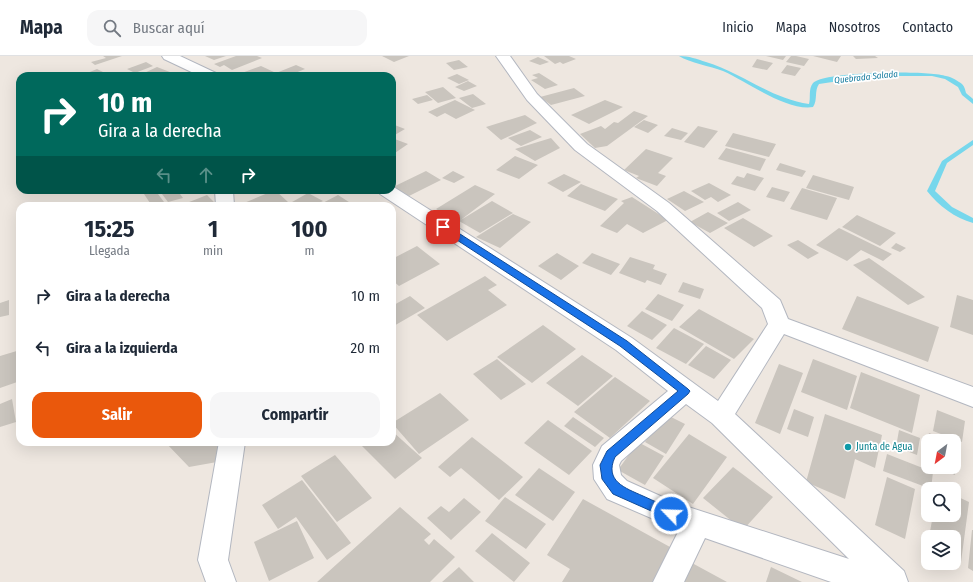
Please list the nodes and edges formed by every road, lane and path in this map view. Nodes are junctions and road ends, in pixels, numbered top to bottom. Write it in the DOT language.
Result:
graph roads {
  1 [pos="169,56"];
  2 [pos="503,56"];
  3 [pos="203,72"];
  4 [pos="392,194"];
  5 [pos="779,324"];
  6 [pos="685,391"];
  7 [pos="973,397"];
  8 [pos="721,416"];
  9 [pos="231,446"];
  10 [pos="697,524"];
  11 [pos="221,582"];
  12 [pos="668,582"];
  13 [pos="871,582"];
  14 [pos="893,582"];
  1 -- 3 [label="street"];
  2 -- 5 [label="street"];
  4 -- 6 [label="street"];
  5 -- 7 [label="street"];
  5 -- 8 [label="street"];
  6 -- 8 [label="street"];
  6 -- 10 [label="street"];
  8 -- 14 [label="street"];
  9 -- 11 [label="street"];
  10 -- 12 [label="street"];
  10 -- 13 [label="street"];
}
